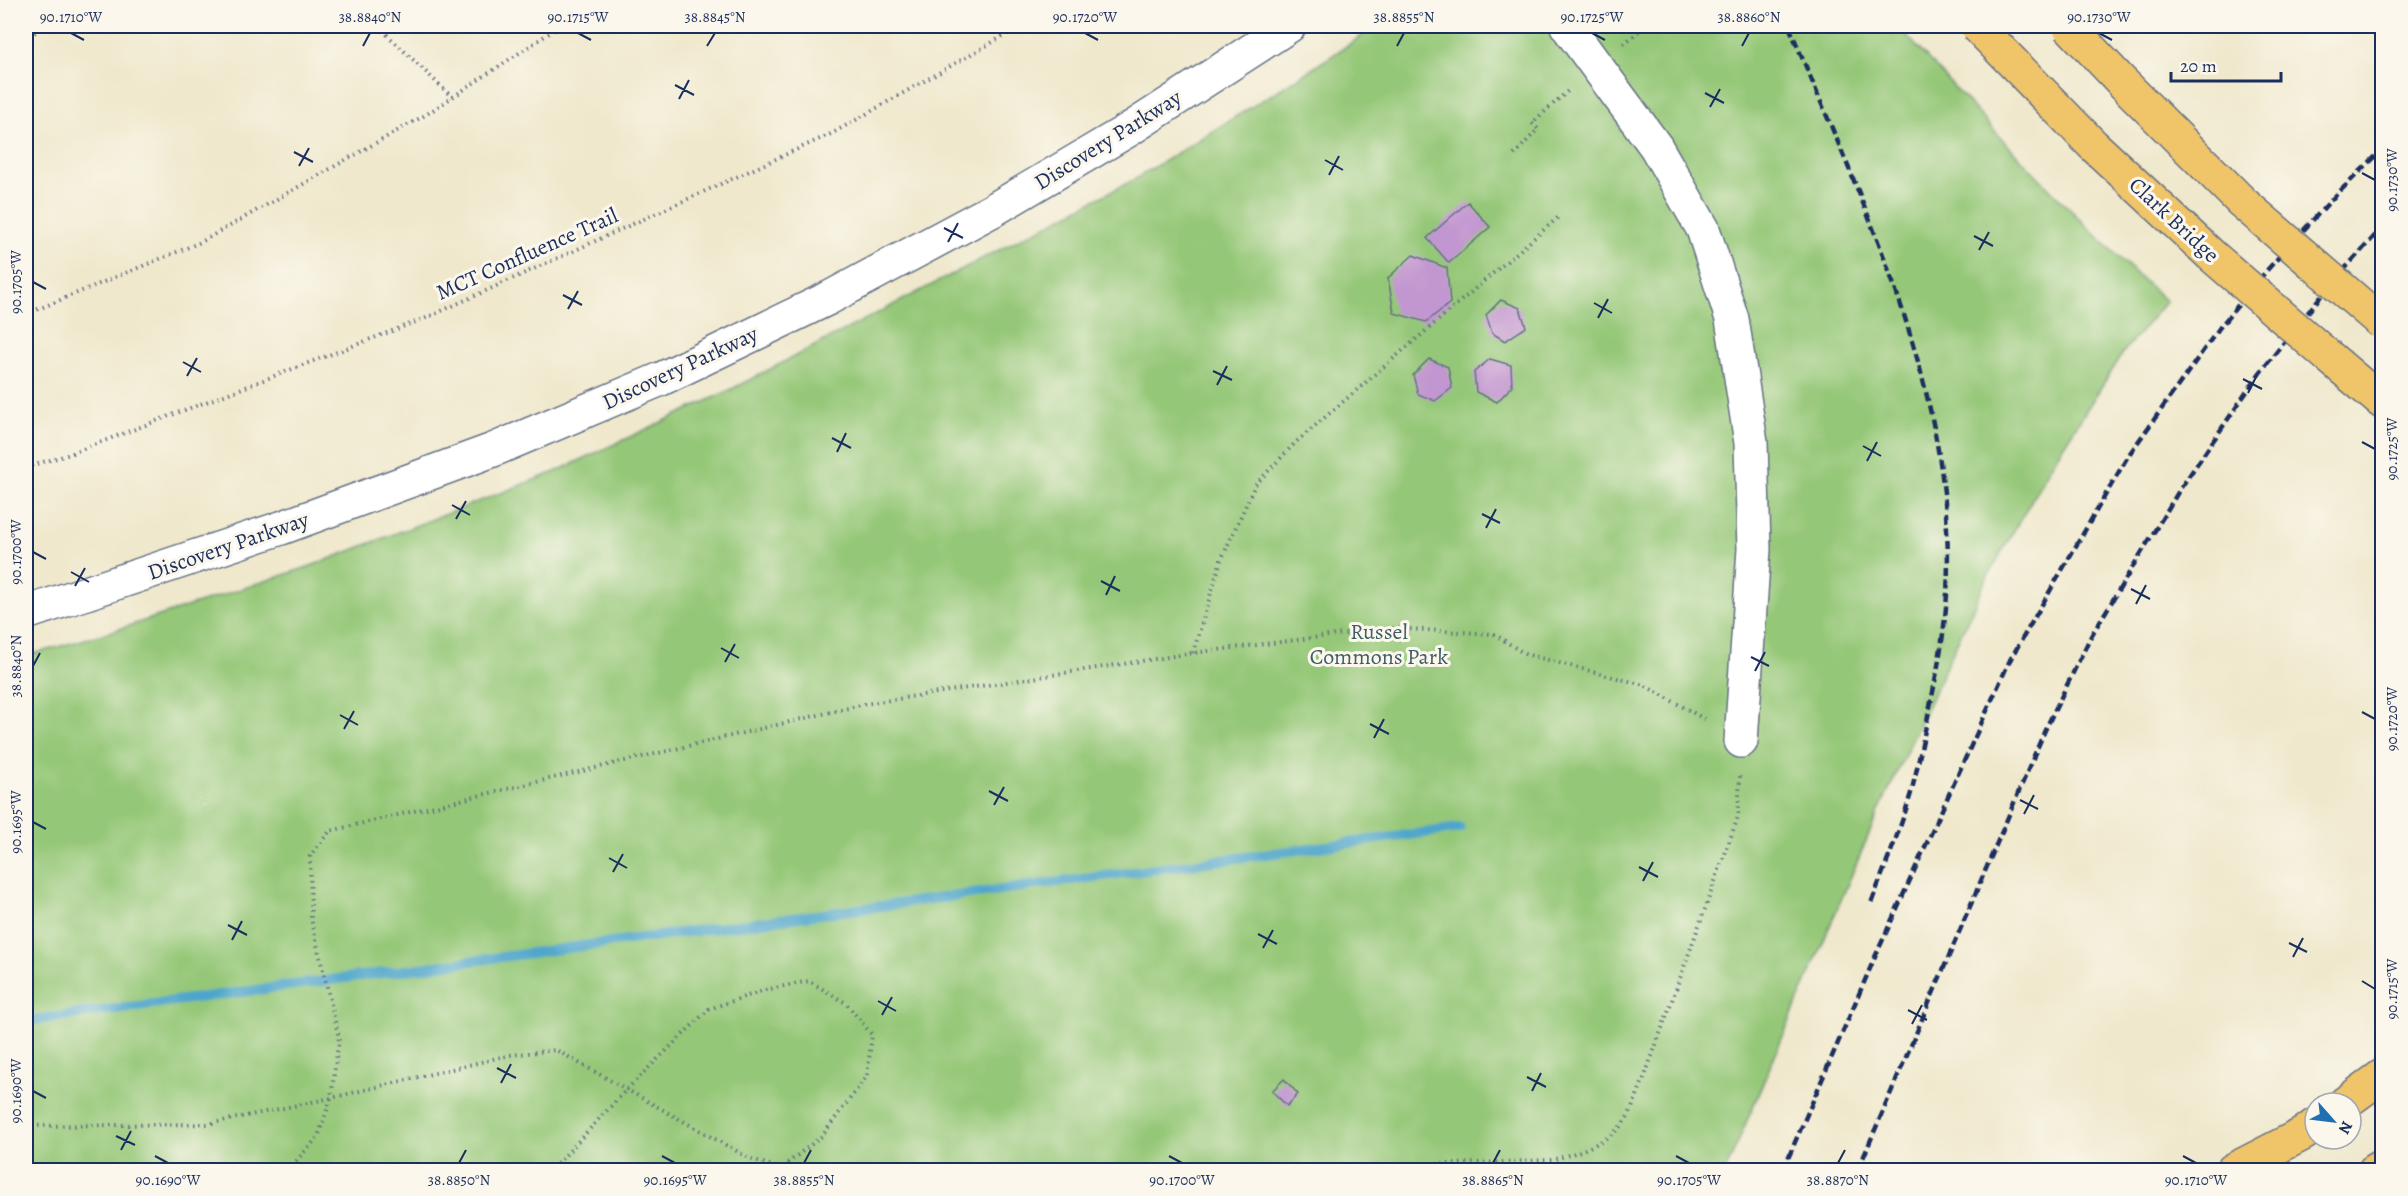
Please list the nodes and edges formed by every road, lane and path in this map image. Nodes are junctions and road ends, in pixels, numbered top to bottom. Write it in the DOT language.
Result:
graph roads {
  1 [pos="41,26"];
  2 [pos="378,26"];
  3 [pos="560,26"];
  4 [pos="1021,26"];
  5 [pos="1288,26"];
  6 [pos="1567,26"];
  7 [pos="1977,26"];
  8 [pos="2069,26"];
  9 [pos="26,42"];
  10 [pos="452,97"];
  11 [pos="1561,215"];
  12 [pos="26,314"];
  13 [pos="2382,323"];
  14 [pos="2382,402"];
  15 [pos="26,467"];
  16 [pos="26,614"];
  17 [pos="1193,653"];
  18 [pos="1742,741"];
  19 [pos="2382,1076"];
  20 [pos="627,1089"];
  21 [pos="2361,1091"];
  22 [pos="331,1098"];
  23 [pos="26,1126"];
  24 [pos="2303,1134"];
  25 [pos="2382,1166"];
  26 [pos="288,1170"];
  27 [pos="547,1170"];
  28 [pos="782,1170"];
  29 [pos="1298,1170"];
  30 [pos="2233,1170"];
  31 [pos="2375,1170"];
  1 -- 9 [label="path"];
  2 -- 10 [label="path"];
  3 -- 10 [label="path"];
  4 -- 15 [label="path, MCT Confluence Trail"];
  5 -- 16 [label="street, Discovery Parkway"];
  6 -- 18 [label="street"];
  7 -- 14 [label="highway, Clark Bridge, bridge"];
  8 -- 13 [label="highway, bridge"];
  10 -- 12 [label="path"];
  11 -- 17 [label="path"];
  17 -- 18 [label="path"];
  17 -- 22 [label="path"];
  18 -- 29 [label="path"];
  19 -- 21 [label="highway"];
  20 -- 22 [label="path"];
  20 -- 27 [label="path"];
  20 -- 28 [label="path"];
  20 -- 28 [label="path"];
  22 -- 23 [label="path"];
  22 -- 26 [label="path"];
  24 -- 30 [label="highway"];
  25 -- 31 [label="highway"];
}
